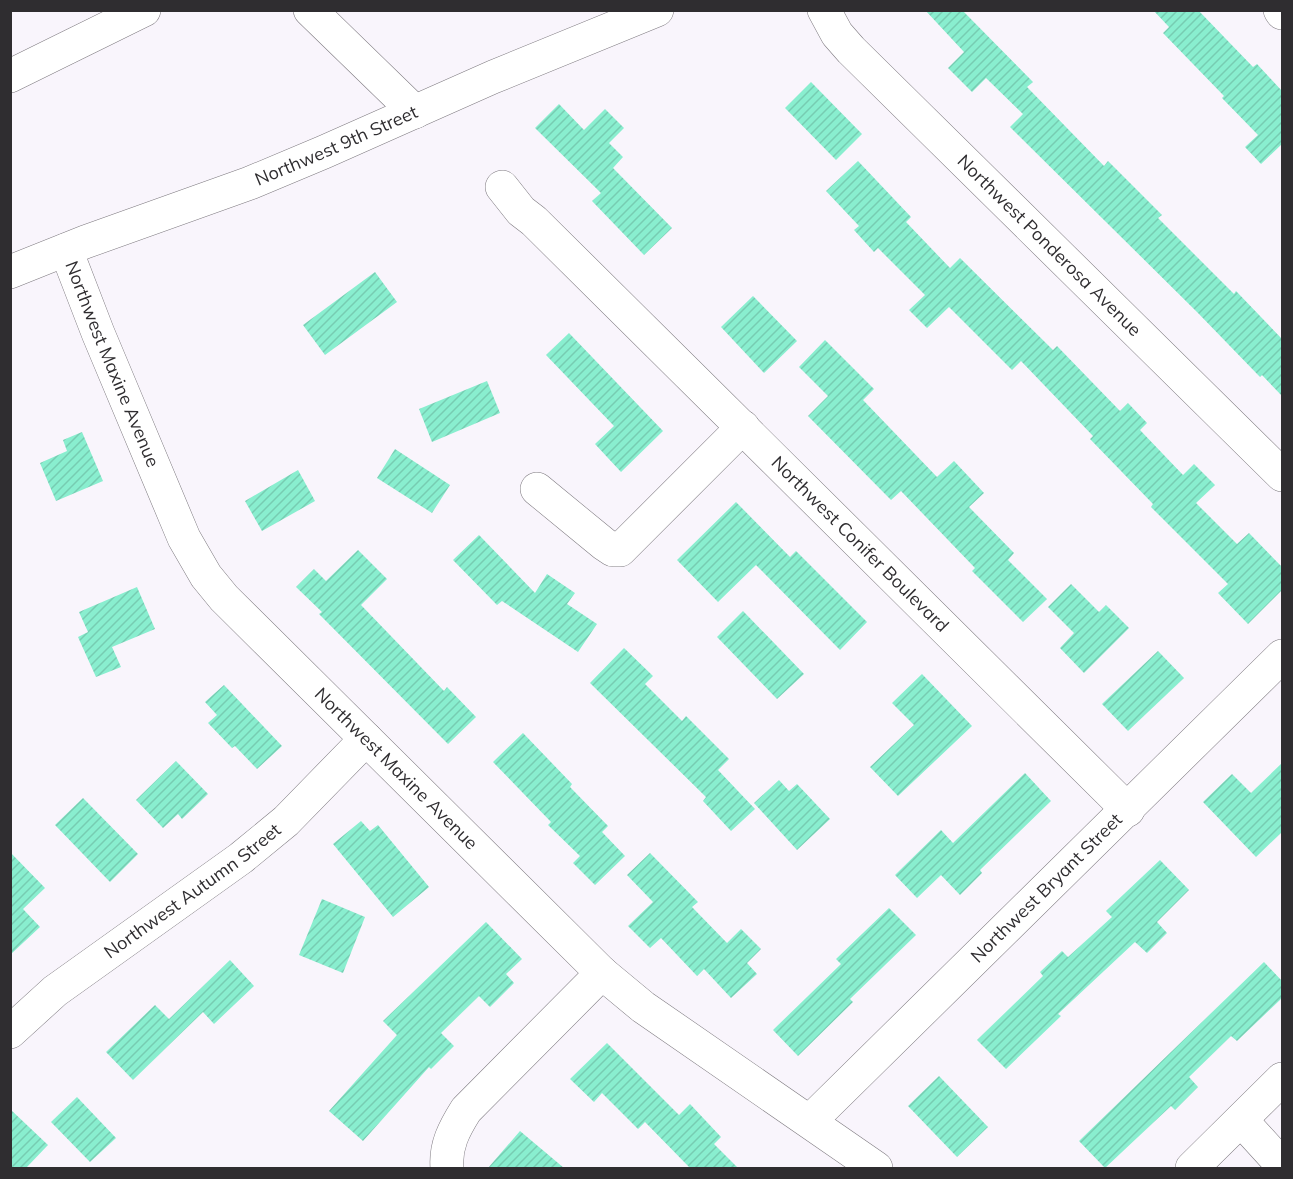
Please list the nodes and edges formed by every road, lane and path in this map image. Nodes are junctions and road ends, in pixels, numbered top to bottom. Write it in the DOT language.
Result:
graph roads {
  1 [pos="144,10"];
  2 [pos="310,10"];
  3 [pos="657,10"];
  4 [pos="824,10"];
  5 [pos="10,76"];
  6 [pos="415,112"];
  7 [pos="502,187"];
  8 [pos="66,250"];
  9 [pos="10,272"];
  10 [pos="743,427"];
  11 [pos="1282,475"];
  12 [pos="537,489"];
  13 [pos="1282,656"];
  14 [pos="366,739"];
  15 [pos="1128,810"];
  16 [pos="602,973"];
  17 [pos="10,1032"];
  18 [pos="1282,1079"];
  19 [pos="1241,1120"];
  20 [pos="810,1121"];
  21 [pos="1282,1165"];
  22 [pos="447,1168"];
  23 [pos="876,1168"];
  24 [pos="1192,1168"];
  1 -- 5 [label="main road"];
  2 -- 6 [label="main road"];
  3 -- 6 [label="main road, Northwest 9th Street"];
  4 -- 11 [label="main road, Northwest Ponderosa Avenue"];
  6 -- 8 [label="main road, Northwest 9th Street"];
  7 -- 10 [label="main road, Northwest Conifer Boulevard"];
  8 -- 9 [label="main road, Northwest 9th Street"];
  8 -- 14 [label="main road, Northwest Maxine Avenue"];
  10 -- 12 [label="main road"];
  10 -- 15 [label="main road, Northwest Conifer Boulevard"];
  13 -- 15 [label="main road, Northwest Bryant Street"];
  14 -- 16 [label="main road, Northwest Maxine Avenue"];
  14 -- 17 [label="main road, Northwest Autumn Street"];
  15 -- 20 [label="main road, Northwest Bryant Street"];
  16 -- 20 [label="main road, Northwest Maxine Avenue"];
  16 -- 22 [label="main road"];
  18 -- 19 [label="main road"];
  19 -- 21 [label="main road"];
  19 -- 24 [label="main road"];
  20 -- 23 [label="main road, Northwest Maxine Avenue"];
}
